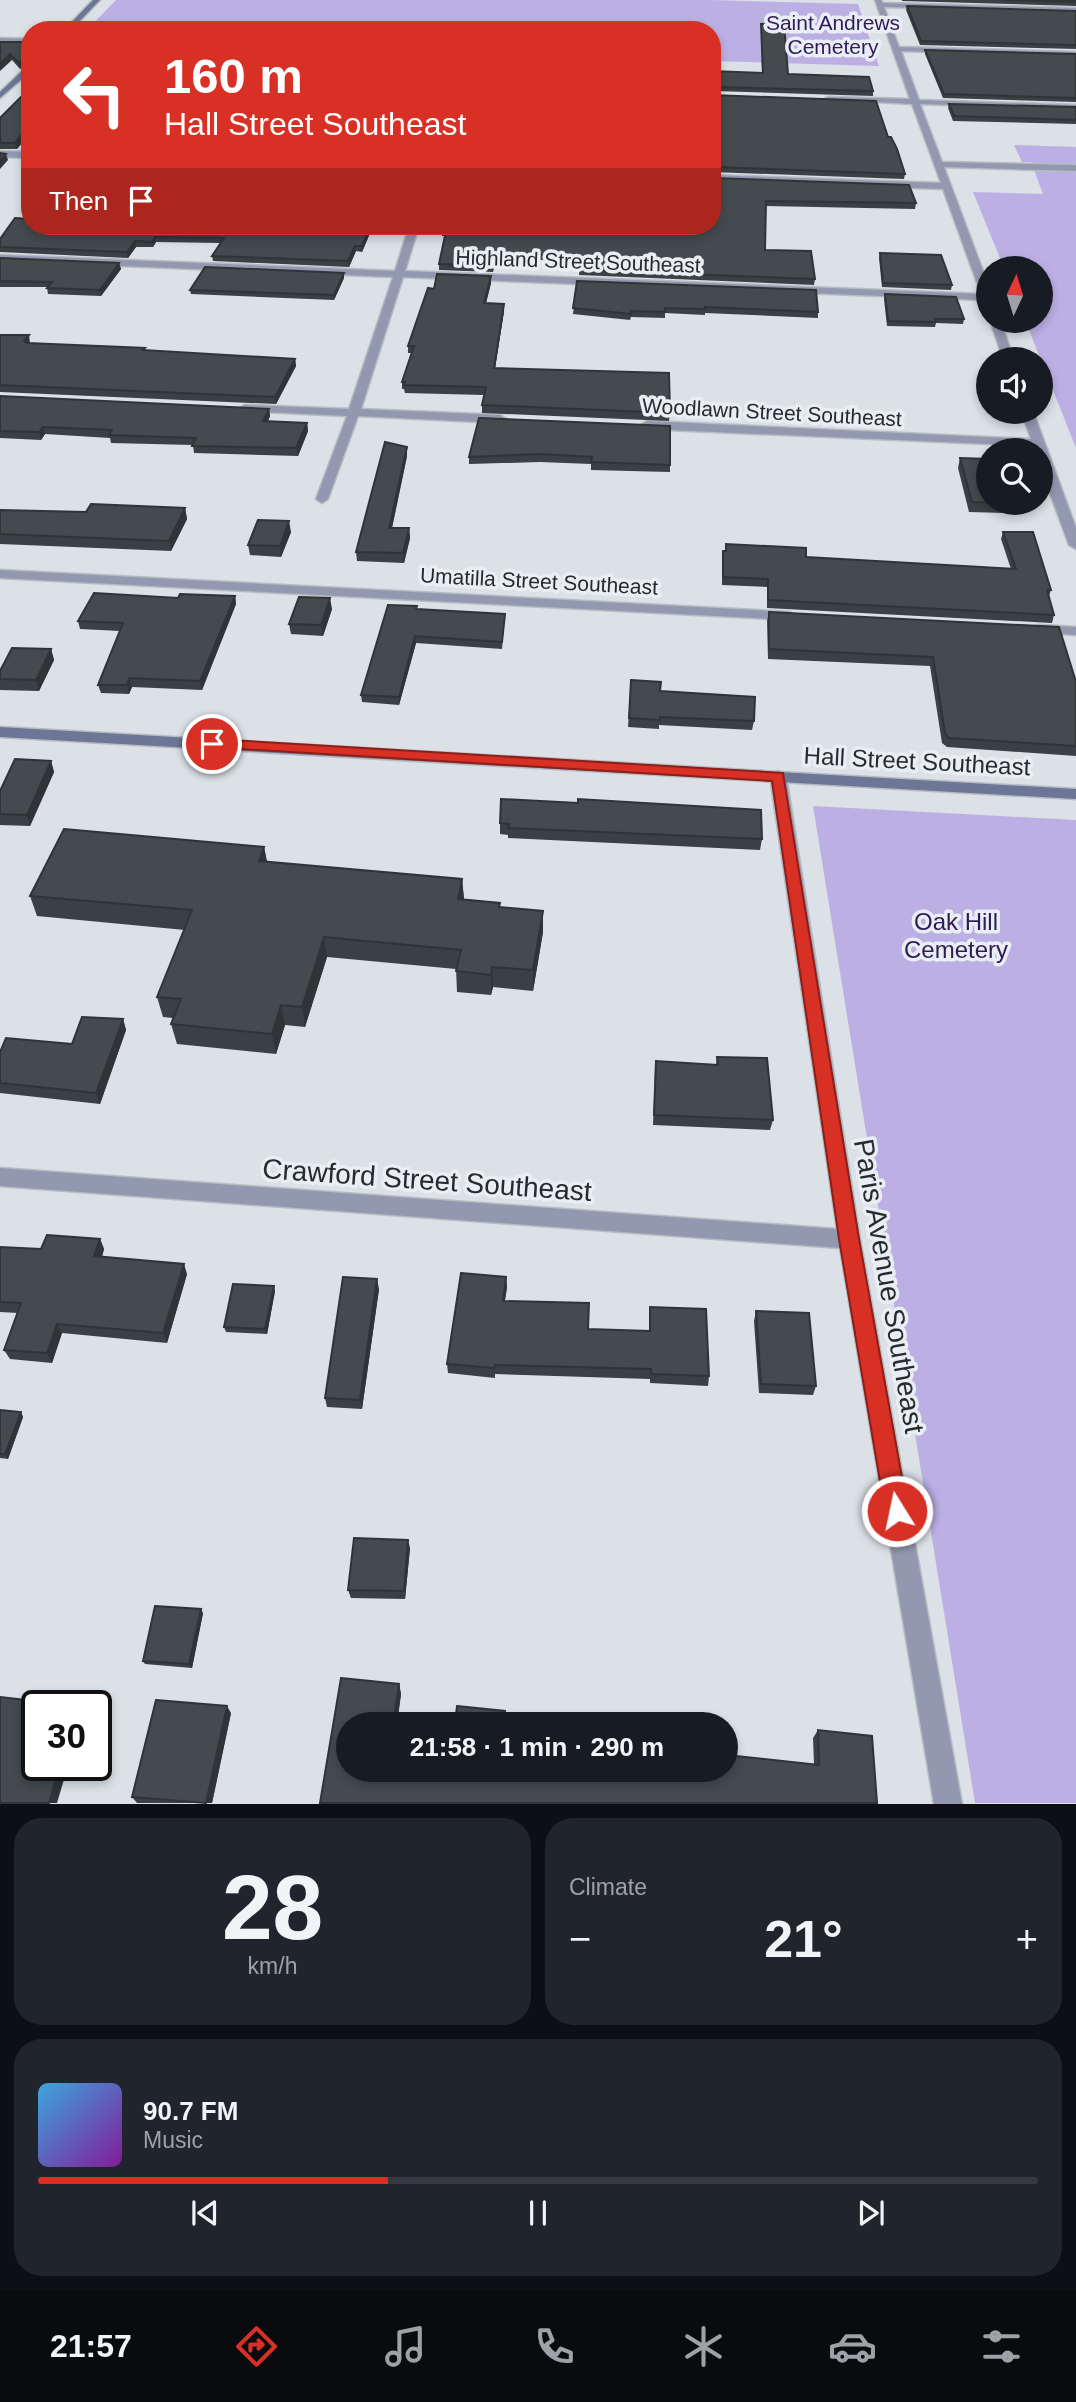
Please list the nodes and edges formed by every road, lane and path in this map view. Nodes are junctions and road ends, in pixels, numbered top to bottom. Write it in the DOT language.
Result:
graph roads {
  1 [pos="97,0"];
  2 [pos="878,2"];
  3 [pos="1076,10"];
  4 [pos="76,21"];
  5 [pos="0,40"];
  6 [pos="21,41"];
  7 [pos="897,49"];
  8 [pos="1076,54"];
  9 [pos="21,78"];
  10 [pos="0,96"];
  11 [pos="824,99"];
  12 [pos="917,102"];
  13 [pos="1076,107"];
  14 [pos="0,155"];
  15 [pos="21,155"];
  16 [pos="937,164"];
  17 [pos="1076,168"];
  18 [pos="721,178"];
  19 [pos="946,186"];
  20 [pos="411,235"];
  21 [pos="0,258"];
  22 [pos="976,267"];
  23 [pos="399,272"];
  24 [pos="976,299"];
  25 [pos="232,407"];
  26 [pos="354,412"];
  27 [pos="508,419"];
  28 [pos="634,425"];
  29 [pos="976,444"];
  30 [pos="1053,483"];
  31 [pos="322,499"];
  32 [pos="1076,545"];
  33 [pos="0,574"];
  34 [pos="799,616"];
  35 [pos="1021,628"];
  36 [pos="1076,631"];
  37 [pos="0,732"];
  38 [pos="778,776"];
  39 [pos="1076,794"];
  40 [pos="0,1177"];
  41 [pos="849,1239"];
  42 [pos="948,1804"];
  1 -- 4 [label="main road"];
  2 -- 3 [label="street"];
  2 -- 7 [label="street"];
  5 -- 6 [label="street"];
  7 -- 8 [label="street"];
  7 -- 12 [label="street"];
  9 -- 10 [label="main road"];
  11 -- 12 [label="street"];
  12 -- 13 [label="street"];
  12 -- 16 [label="street"];
  14 -- 15 [label="street"];
  16 -- 17 [label="street"];
  16 -- 19 [label="street"];
  18 -- 19 [label="street"];
  19 -- 22 [label="street"];
  20 -- 23 [label="street"];
  21 -- 23 [label="street, Highland Street Southeast"];
  23 -- 24 [label="street, Highland Street Southeast"];
  23 -- 26 [label="street"];
  25 -- 26 [label="street"];
  26 -- 27 [label="street"];
  26 -- 31 [label="street"];
  28 -- 29 [label="street, Woodlawn Street Southeast"];
  30 -- 32 [label="street"];
  33 -- 34 [label="street, Umatilla Street Southeast"];
  35 -- 36 [label="street"];
  37 -- 38 [label="main road, Hall Street Southeast"];
  38 -- 39 [label="main road, Hall Street Southeast"];
  38 -- 41 [label="street, Paris Avenue Southeast"];
  40 -- 41 [label="street, Crawford Street Southeast"];
  41 -- 42 [label="street, Paris Avenue Southeast"];
}
